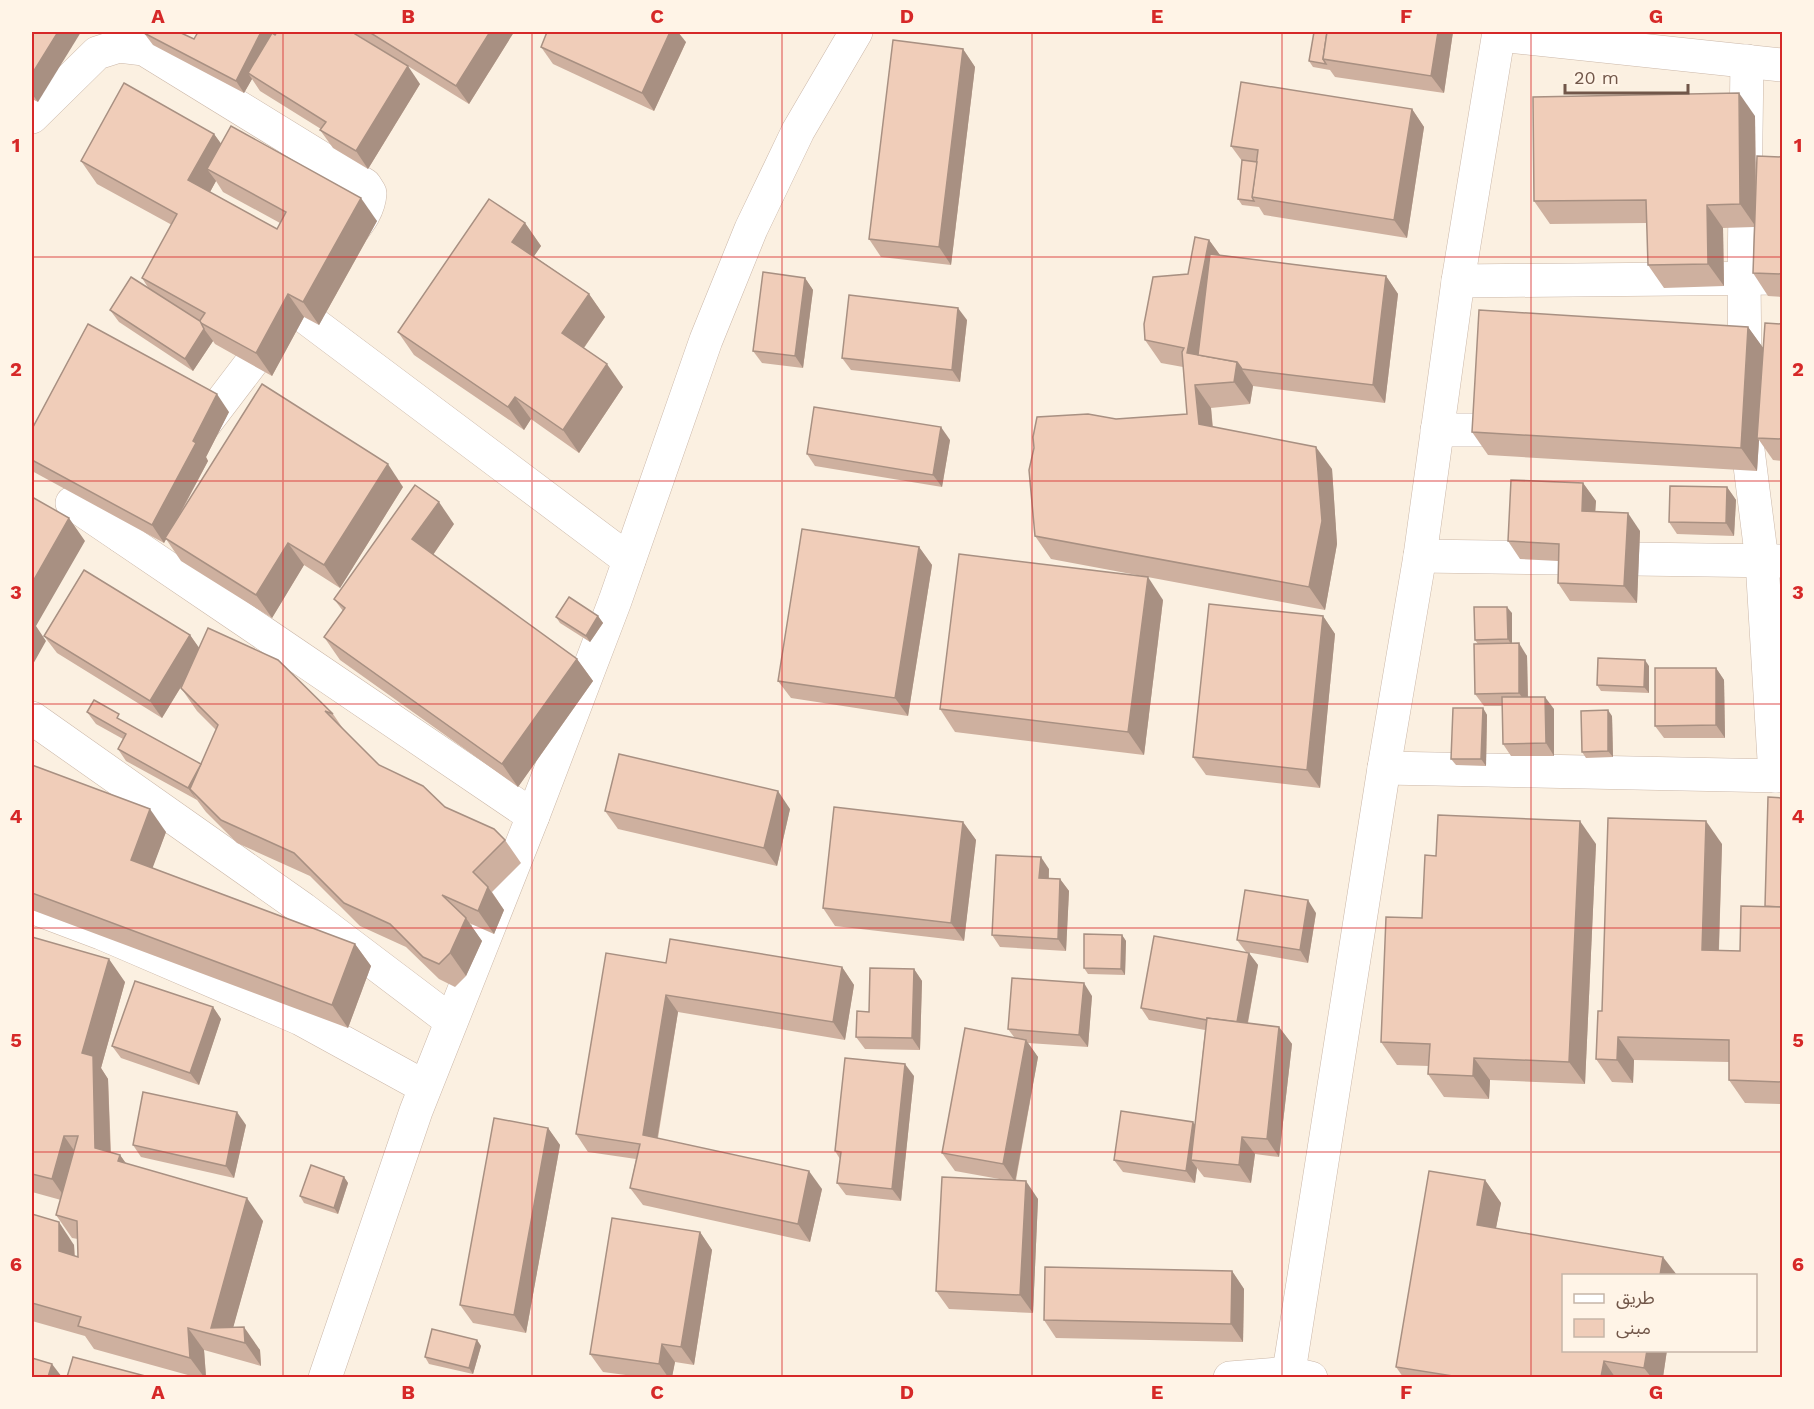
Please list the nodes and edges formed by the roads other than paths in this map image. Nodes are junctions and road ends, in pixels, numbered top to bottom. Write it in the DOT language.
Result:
graph roads {
  1 [pos="856,32"];
  2 [pos="1499,33"];
  3 [pos="1747,61"];
  4 [pos="1782,65"];
  5 [pos="32,117"];
  6 [pos="1744,278"];
  7 [pos="1782,278"];
  8 [pos="1458,281"];
  9 [pos="293,308"];
  10 [pos="1437,430"];
  11 [pos="1544,430"];
  12 [pos="72,503"];
  13 [pos="121,536"];
  14 [pos="1420,556"];
  15 [pos="629,560"];
  16 [pos="1772,561"];
  17 [pos="32,718"];
  18 [pos="1384,768"];
  19 [pos="1778,776"];
  20 [pos="533,816"];
  21 [pos="32,907"];
  22 [pos="451,1022"];
  23 [pos="425,1087"];
  24 [pos="1296,1376"];
  25 [pos="325,1377"];
  26 [pos="1230,1377"];
  1 -- 15 [label="street"];
  2 -- 3 [label="street"];
  2 -- 8 [label="street"];
  3 -- 4 [label="street"];
  3 -- 6 [label="street"];
  5 -- 9 [label="street"];
  6 -- 7 [label="street"];
  6 -- 8 [label="street"];
  6 -- 16 [label="street"];
  8 -- 10 [label="street"];
  9 -- 13 [label="street"];
  9 -- 15 [label="street"];
  10 -- 11 [label="street"];
  10 -- 14 [label="street"];
  12 -- 13 [label="street"];
  13 -- 20 [label="street"];
  14 -- 16 [label="street"];
  14 -- 18 [label="street"];
  15 -- 20 [label="street"];
  16 -- 19 [label="street"];
  17 -- 22 [label="street"];
  18 -- 19 [label="street"];
  18 -- 24 [label="street"];
  20 -- 22 [label="street"];
  21 -- 23 [label="street"];
  22 -- 23 [label="street"];
  23 -- 25 [label="street"];
  24 -- 26 [label="street"];
}
